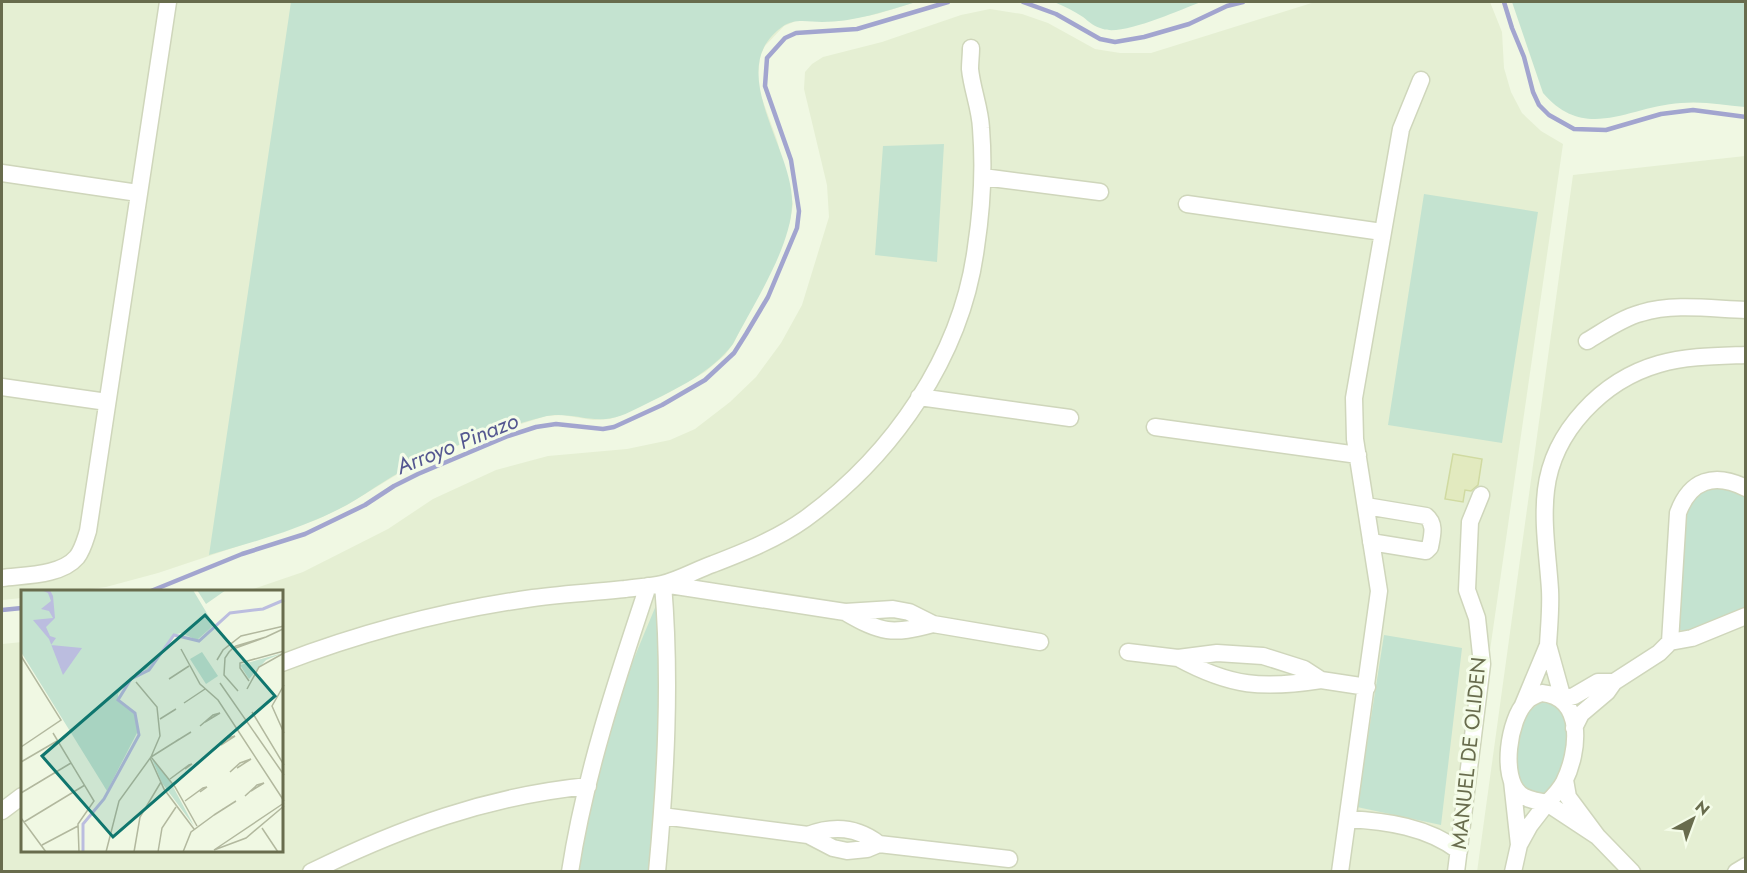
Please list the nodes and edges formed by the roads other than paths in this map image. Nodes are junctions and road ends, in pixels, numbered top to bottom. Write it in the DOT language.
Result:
graph roads {
  1 [pos="168,2"];
  2 [pos="971,48"];
  3 [pos="1421,80"];
  4 [pos="2,173"];
  5 [pos="983,177"];
  6 [pos="1100,192"];
  7 [pos="138,193"];
  8 [pos="1187,204"];
  9 [pos="1382,232"];
  10 [pos="1746,310"];
  11 [pos="1587,341"];
  12 [pos="1743,357"];
  13 [pos="2,387"];
  14 [pos="919,397"];
  15 [pos="107,402"];
  16 [pos="1070,418"];
  17 [pos="1155,427"];
  18 [pos="1358,455"];
  19 [pos="1746,488"];
  20 [pos="1481,495"];
  21 [pos="1366,506"];
  22 [pos="1371,542"];
  23 [pos="2,578"];
  24 [pos="656,585"];
  25 [pos="1746,616"];
  26 [pos="1040,642"];
  27 [pos="1670,642"];
  28 [pos="1548,645"];
  29 [pos="1128,652"];
  30 [pos="1178,658"];
  31 [pos="284,662"];
  32 [pos="1321,680"];
  33 [pos="1614,682"];
  34 [pos="1367,687"];
  35 [pos="1563,699"];
  36 [pos="1522,706"];
  37 [pos="1574,728"];
  38 [pos="1565,780"];
  39 [pos="1511,781"];
  40 [pos="588,786"];
  41 [pos="21,797"];
  42 [pos="1547,803"];
  43 [pos="2,811"];
  44 [pos="662,816"];
  45 [pos="1348,819"];
  46 [pos="1597,836"];
  47 [pos="1520,844"];
  48 [pos="1459,850"];
  49 [pos="1009,859"];
  50 [pos="1746,866"];
  51 [pos="311,872"];
  52 [pos="570,872"];
  53 [pos="657,872"];
  54 [pos="1340,872"];
  55 [pos="1456,872"];
  56 [pos="1514,872"];
  57 [pos="1632,872"];
  58 [pos="1736,872"];
  1 -- 7 [label="street"];
  2 -- 5 [label="street"];
  3 -- 9 [label="street"];
  4 -- 7 [label="street"];
  5 -- 6 [label="street"];
  5 -- 14 [label="street"];
  7 -- 15 [label="street"];
  8 -- 9 [label="street"];
  9 -- 18 [label="street"];
  10 -- 11 [label="street"];
  12 -- 28 [label="street"];
  13 -- 15 [label="street"];
  14 -- 16 [label="street"];
  14 -- 24 [label="street"];
  15 -- 23 [label="street"];
  17 -- 18 [label="street"];
  18 -- 21 [label="street"];
  19 -- 27 [label="street"];
  20 -- 48 [label="street, MANUEL DE OLIDEN"];
  21 -- 22 [label="street"];
  21 -- 22 [label="street"];
  22 -- 34 [label="street"];
  24 -- 26 [label="street"];
  24 -- 31 [label="street"];
  24 -- 40 [label="street"];
  24 -- 44 [label="street"];
  25 -- 27 [label="street"];
  27 -- 33 [label="street"];
  28 -- 35 [label="street"];
  28 -- 36 [label="street"];
  29 -- 30 [label="street"];
  30 -- 32 [label="street"];
  30 -- 32 [label="street"];
  32 -- 34 [label="street"];
  33 -- 35 [label="street"];
  33 -- 37 [label="street"];
  34 -- 45 [label="street"];
  35 -- 36 [label="street"];
  35 -- 37 [label="street"];
  36 -- 39 [label="street"];
  37 -- 38 [label="street"];
  38 -- 42 [label="street"];
  38 -- 46 [label="street"];
  39 -- 42 [label="street"];
  39 -- 47 [label="street"];
  40 -- 51 [label="street"];
  40 -- 52 [label="street"];
  41 -- 43 [label="street"];
  42 -- 46 [label="street"];
  42 -- 47 [label="street"];
  44 -- 49 [label="street"];
  44 -- 53 [label="street"];
  45 -- 48 [label="street"];
  45 -- 54 [label="street"];
  46 -- 57 [label="street"];
  47 -- 56 [label="street"];
  48 -- 55 [label="street, MANUEL DE OLIDEN"];
  50 -- 58 [label="street"];
}
